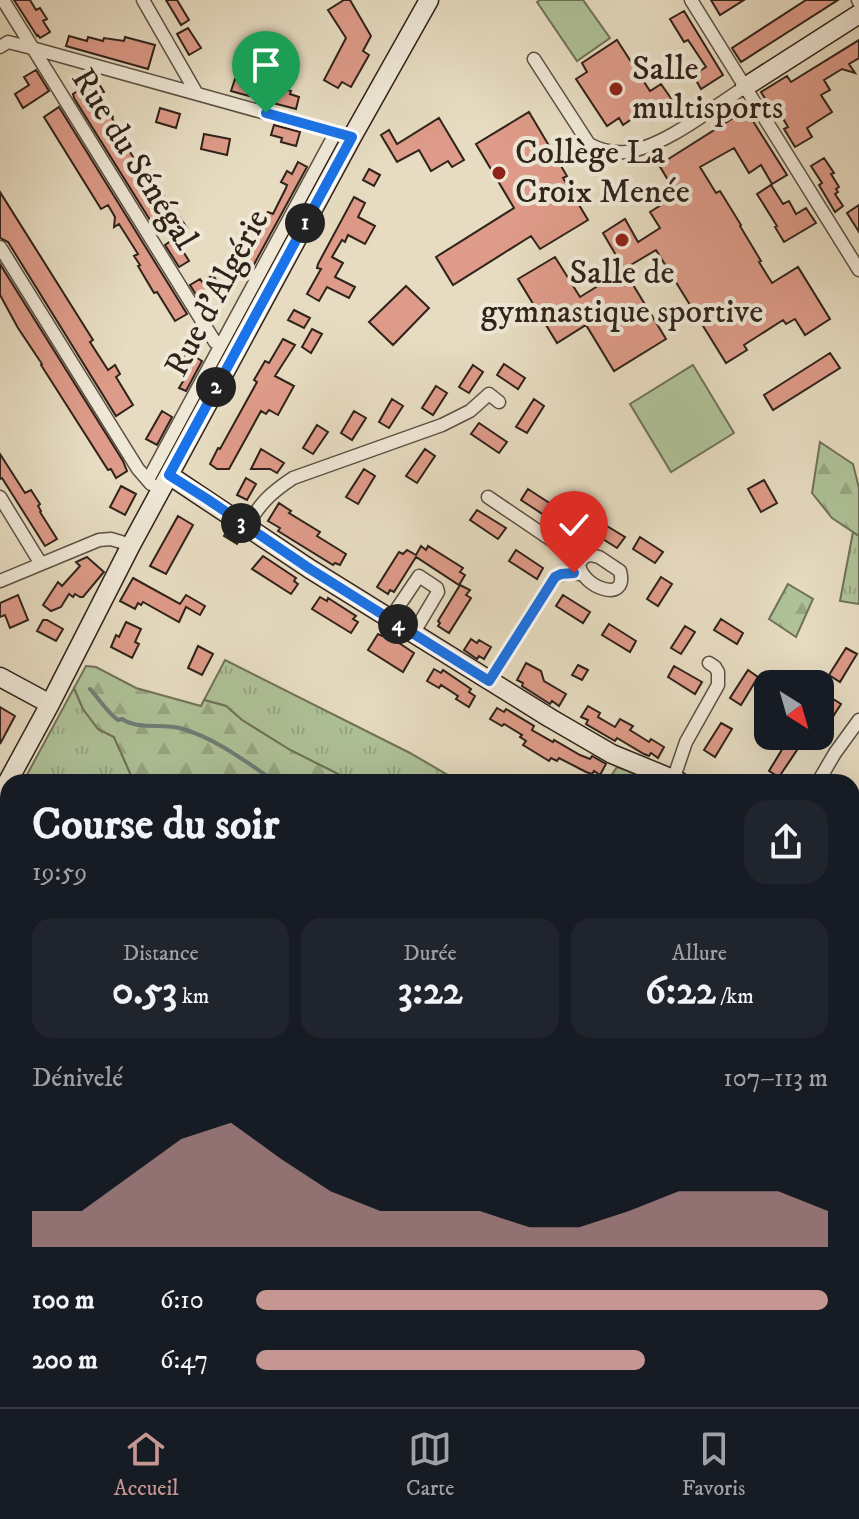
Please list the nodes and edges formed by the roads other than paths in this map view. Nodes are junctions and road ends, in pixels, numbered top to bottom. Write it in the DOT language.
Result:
graph roads {
  1 [pos="3,0"];
  2 [pos="143,0"];
  3 [pos="428,0"];
  4 [pos="691,0"];
  5 [pos="859,14"];
  6 [pos="0,47"];
  7 [pos="32,48"];
  8 [pos="534,59"];
  9 [pos="745,87"];
  10 [pos="197,94"];
  11 [pos="344,135"];
  12 [pos="0,247"];
  13 [pos="859,270"];
  14 [pos="221,345"];
  15 [pos="499,402"];
  16 [pos="159,482"];
  17 [pos="0,497"];
  18 [pos="488,497"];
  19 [pos="246,526"];
  20 [pos="131,545"];
  21 [pos="41,564"];
  22 [pos="0,581"];
  23 [pos="390,619"];
  24 [pos="413,634"];
  25 [pos="709,663"];
  26 [pos="0,677"];
  27 [pos="489,681"];
  28 [pos="50,704"];
  29 [pos="859,720"];
  30 [pos="12,774"];
  31 [pos="659,774"];
  32 [pos="678,774"];
  33 [pos="823,774"];
  1 -- 7 [label="street, Rue du Sénégal"];
  2 -- 10 [label="street"];
  3 -- 11 [label="main road"];
  4 -- 9 [label="street"];
  5 -- 9 [label="main road"];
  6 -- 7 [label="street"];
  7 -- 10 [label="street"];
  7 -- 14 [label="street, Rue du Sénégal"];
  8 -- 9 [label="street"];
  9 -- 13 [label="street"];
  10 -- 11 [label="street"];
  11 -- 14 [label="street, Rue d'Algérie"];
  11 -- 16 [label="main road"];
  12 -- 16 [label="street"];
  14 -- 16 [label="street, Rue d'Algérie"];
  15 -- 19 [label="street"];
  16 -- 19 [label="main road"];
  16 -- 20 [label="main road"];
  17 -- 21 [label="street"];
  18 -- 27 [label="street"];
  19 -- 23 [label="main road"];
  20 -- 21 [label="street"];
  20 -- 28 [label="main road"];
  21 -- 22 [label="street"];
  23 -- 24 [label="main road"];
  23 -- 24 [label="street"];
  24 -- 27 [label="main road"];
  25 -- 32 [label="street"];
  26 -- 28 [label="main road"];
  27 -- 31 [label="main road"];
  28 -- 30 [label="main road"];
  29 -- 33 [label="street"];
}
